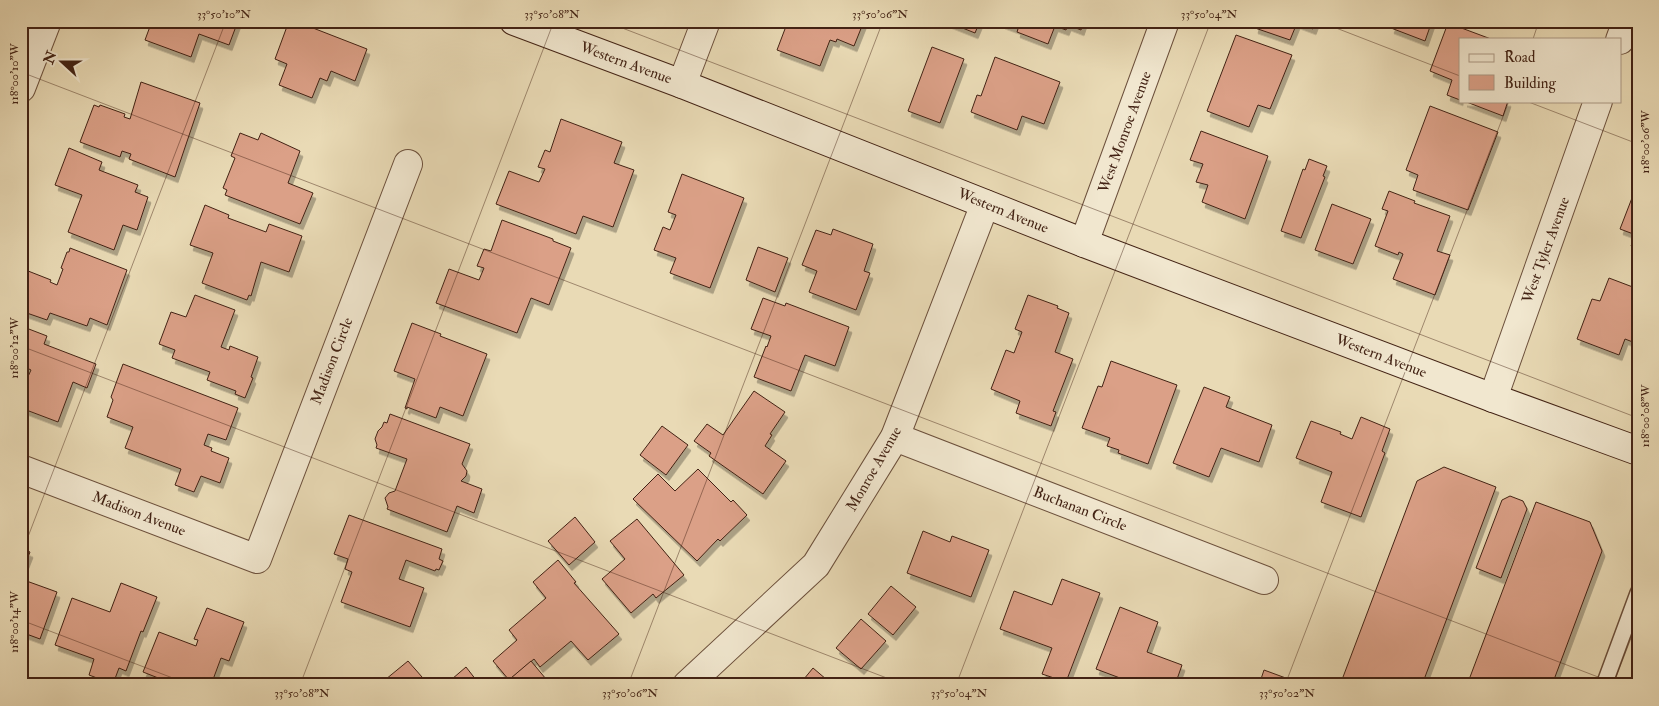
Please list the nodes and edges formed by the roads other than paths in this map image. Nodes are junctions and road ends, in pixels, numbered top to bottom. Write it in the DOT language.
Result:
graph roads {
  1 [pos="47,21"];
  2 [pos="514,21"];
  3 [pos="706,21"];
  4 [pos="1165,21"];
  5 [pos="1627,21"];
  6 [pos="1621,38"];
  7 [pos="682,84"];
  8 [pos="21,88"];
  9 [pos="1598,102"];
  10 [pos="408,164"];
  11 [pos="985,204"];
  12 [pos="1084,243"];
  13 [pos="1493,398"];
  14 [pos="896,437"];
  15 [pos="1638,451"];
  16 [pos="21,469"];
  17 [pos="257,559"];
  18 [pos="1264,580"];
  19 [pos="1638,594"];
  20 [pos="687,685"];
  21 [pos="1604,685"];
  1 -- 8 [label="street"];
  2 -- 7 [label="street, Western Avenue"];
  3 -- 7 [label="street"];
  4 -- 12 [label="street, West Monroe Avenue"];
  5 -- 6 [label="street"];
  7 -- 11 [label="street, Western Avenue"];
  9 -- 13 [label="street, West Tyler Avenue"];
  10 -- 17 [label="street, Madison Circle"];
  11 -- 12 [label="street, Western Avenue"];
  11 -- 14 [label="street, Monroe Avenue"];
  12 -- 13 [label="street, Western Avenue"];
  13 -- 15 [label="street, Western Avenue"];
  14 -- 18 [label="street, Buchanan Circle"];
  14 -- 20 [label="street, Monroe Avenue"];
  16 -- 17 [label="street, Madison Avenue"];
  19 -- 21 [label="lane"];
}
